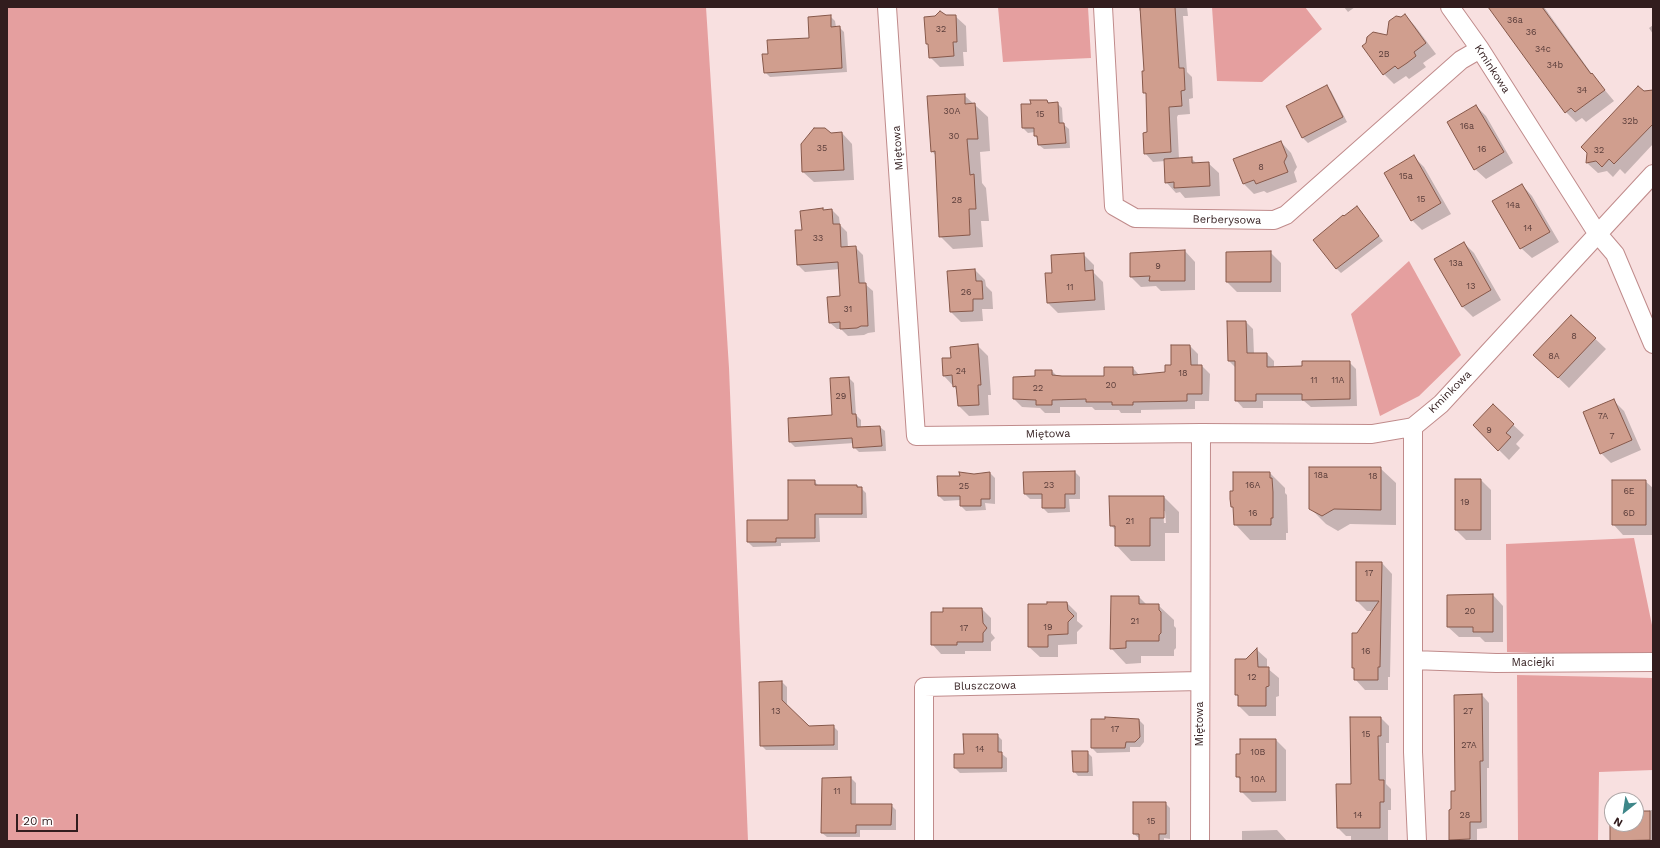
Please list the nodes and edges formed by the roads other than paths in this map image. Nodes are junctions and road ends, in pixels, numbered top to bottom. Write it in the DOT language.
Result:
graph roads {
  1 [pos="887,7"];
  2 [pos="1103,7"];
  3 [pos="1450,7"];
  4 [pos="1480,49"];
  5 [pos="1653,174"];
  6 [pos="1597,233"];
  7 [pos="1653,344"];
  8 [pos="1413,427"];
  9 [pos="1201,433"];
  10 [pos="1413,660"];
  11 [pos="1653,662"];
  12 [pos="1200,681"];
  13 [pos="924,841"];
  14 [pos="1200,841"];
  15 [pos="1417,841"];
  1 -- 9 [label="street, Miętowa"];
  2 -- 4 [label="street, Berberysowa"];
  3 -- 4 [label="street, Kminkowa"];
  4 -- 6 [label="street, Kminkowa"];
  5 -- 6 [label="street, Kminkowa"];
  6 -- 7 [label="street, Kminkowa"];
  6 -- 8 [label="street, Kminkowa"];
  8 -- 9 [label="street, Kminkowa"];
  8 -- 10 [label="street"];
  9 -- 12 [label="street, Miętowa"];
  10 -- 11 [label="street, Maciejki"];
  10 -- 15 [label="street"];
  12 -- 13 [label="street, Bluszczowa"];
  12 -- 14 [label="street, Miętowa"];
}
